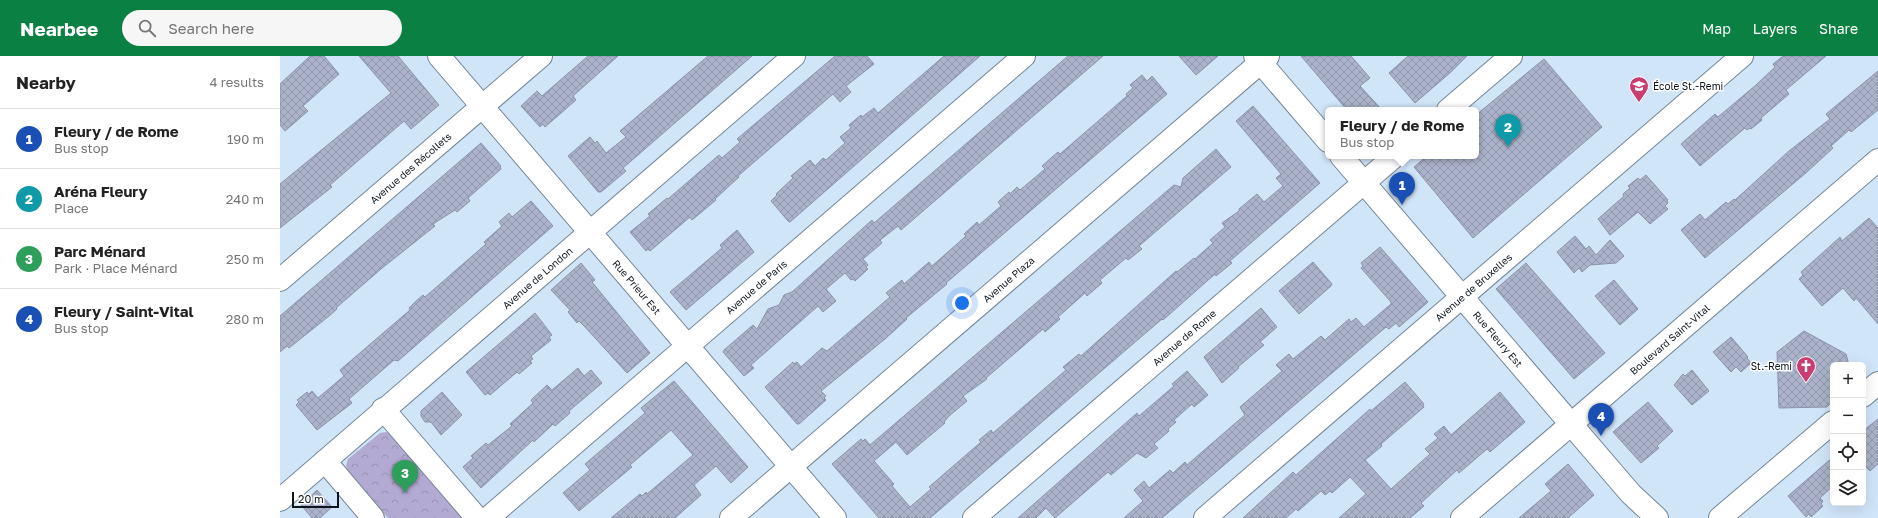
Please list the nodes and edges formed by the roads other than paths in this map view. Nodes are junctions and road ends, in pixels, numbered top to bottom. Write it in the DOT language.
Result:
graph roads {
  1 [pos="439,56"];
  2 [pos="541,56"];
  3 [pos="794,56"];
  4 [pos="1024,56"];
  5 [pos="1511,56"];
  6 [pos="1742,56"];
  7 [pos="1261,58"];
  8 [pos="482,107"];
  9 [pos="1452,107"];
  10 [pos="1325,137"];
  11 [pos="1344,159"];
  12 [pos="1392,159"];
  13 [pos="1878,160"];
  14 [pos="1364,183"];
  15 [pos="590,232"];
  16 [pos="280,280"];
  17 [pos="1462,297"];
  18 [pos="688,347"];
  19 [pos="1878,383"];
  20 [pos="1866,393"];
  21 [pos="383,409"];
  22 [pos="1571,424"];
  23 [pos="1830,425"];
  24 [pos="325,461"];
  25 [pos="791,466"];
  26 [pos="280,500"];
  27 [pos="373,518"];
  28 [pos="477,518"];
  29 [pos="488,518"];
  30 [pos="730,518"];
  31 [pos="835,518"];
  32 [pos="974,518"];
  33 [pos="1205,518"];
  34 [pos="1462,518"];
  35 [pos="1657,518"];
  36 [pos="1720,518"];
  1 -- 8 [label="street, Rue Prieur Est"];
  2 -- 8 [label="street, Avenue des Récollets"];
  3 -- 15 [label="street, Avenue de London"];
  4 -- 18 [label="street, Avenue de Paris"];
  5 -- 9 [label="street"];
  6 -- 17 [label="street, Avenue de Bruxelles"];
  7 -- 10 [label="street"];
  7 -- 25 [label="street, Avenue Plaza"];
  8 -- 15 [label="street, Rue Prieur Est"];
  8 -- 16 [label="street, Avenue des Récollets"];
  11 -- 14 [label="street, Rue Fleury Est"];
  12 -- 14 [label="street, Avenue de Rome"];
  13 -- 22 [label="street, Boulevard Saint-Vital"];
  14 -- 17 [label="street, Rue Fleury Est"];
  14 -- 32 [label="street, Avenue de Rome"];
  15 -- 18 [label="street, Rue Prieur Est"];
  15 -- 21 [label="street, Avenue de London"];
  17 -- 22 [label="street, Rue Fleury Est"];
  17 -- 33 [label="street, Avenue de Bruxelles"];
  18 -- 25 [label="street, Rue Prieur Est"];
  18 -- 29 [label="street, Avenue de Paris"];
  19 -- 20 [label="street"];
  21 -- 24 [label="street, Avenue de London"];
  21 -- 28 [label="street"];
  22 -- 34 [label="street, Boulevard Saint-Vital"];
  22 -- 35 [label="street, Rue Fleury Est"];
  23 -- 36 [label="street"];
  24 -- 26 [label="street, Avenue de London"];
  24 -- 27 [label="street"];
  25 -- 30 [label="street, Avenue Plaza"];
  25 -- 31 [label="street, Rue Prieur Est"];
}
